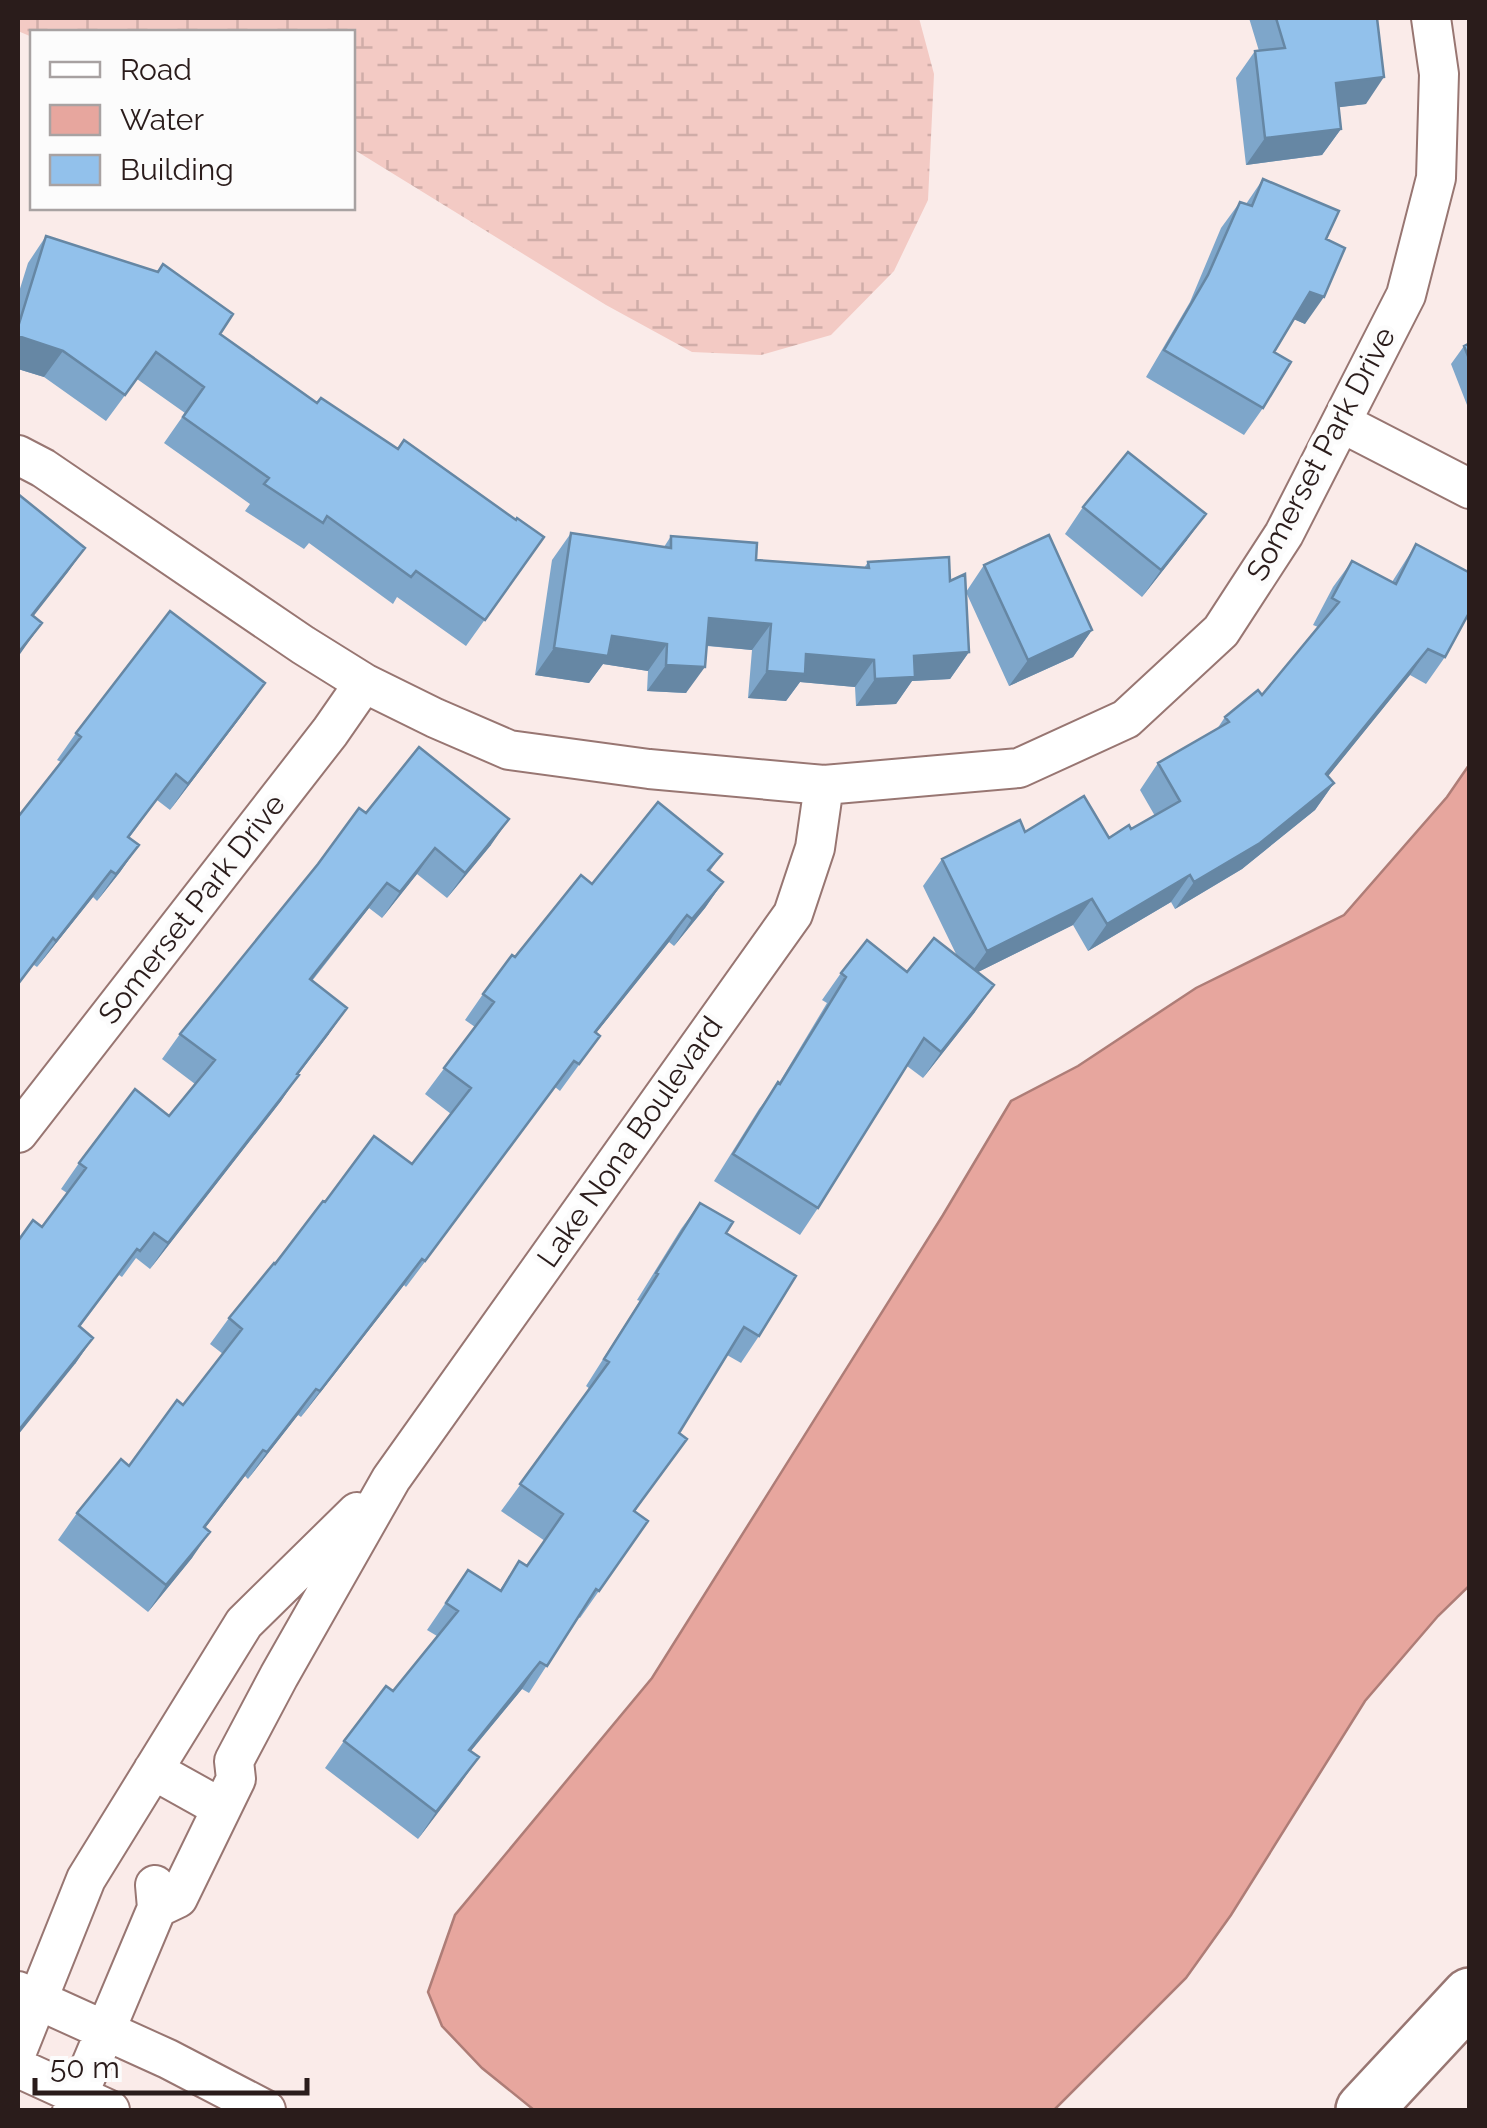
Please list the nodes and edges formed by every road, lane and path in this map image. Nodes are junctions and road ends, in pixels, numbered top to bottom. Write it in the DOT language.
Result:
graph roads {
  1 [pos="1431,18"];
  2 [pos="1342,423"];
  3 [pos="18,455"];
  4 [pos="1470,490"];
  5 [pos="364,683"];
  6 [pos="824,786"];
  7 [pos="18,1133"];
  8 [pos="391,1479"];
  9 [pos="153,1770"];
  10 [pos="210,1803"];
  11 [pos="28,1996"];
  12 [pos="1470,1996"];
  13 [pos="107,2030"];
  14 [pos="18,2049"];
  15 [pos="18,2068"];
  16 [pos="87,2106"];
  17 [pos="266,2110"];
  18 [pos="1364,2110"];
  1 -- 2 [label="street, Somerset Park Drive"];
  2 -- 4 [label="street"];
  2 -- 6 [label="street, Somerset Park Drive"];
  3 -- 5 [label="street, Somerset Park Drive"];
  5 -- 6 [label="street, Somerset Park Drive"];
  5 -- 7 [label="street, Somerset Park Drive"];
  6 -- 8 [label="street, Lake Nona Boulevard"];
  8 -- 9 [label="street, Lake Nona Boulevard"];
  8 -- 10 [label="street, Lake Nona Boulevard"];
  9 -- 10 [label="street"];
  9 -- 11 [label="street, Lake Nona Boulevard"];
  10 -- 13 [label="street, Lake Nona Boulevard"];
  11 -- 13 [label="street"];
  11 -- 14 [label="street, Lake Nona Boulevard"];
  12 -- 18 [label="highway"];
  13 -- 16 [label="street, Lake Nona Boulevard"];
  13 -- 17 [label="street"];
  15 -- 16 [label="street"];
}
